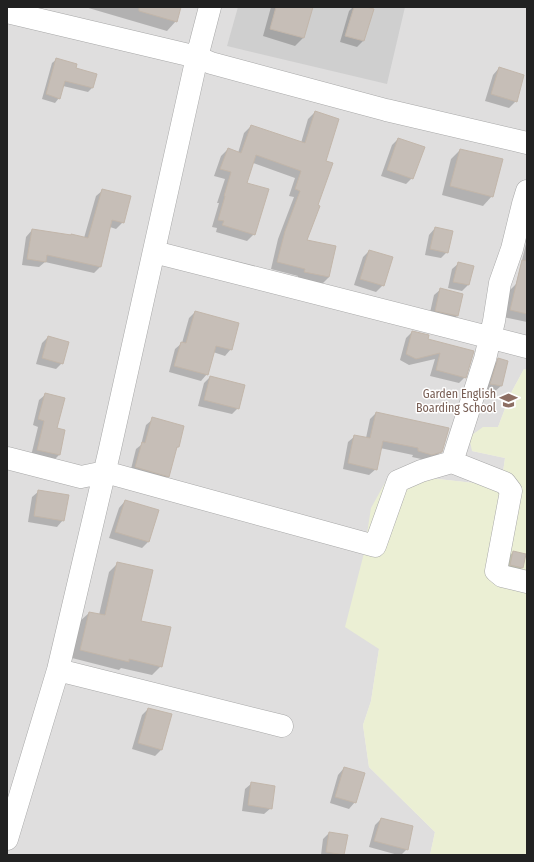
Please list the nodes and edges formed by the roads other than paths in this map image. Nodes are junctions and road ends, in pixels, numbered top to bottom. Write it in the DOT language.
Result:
graph roads {
  1 [pos="210,7"];
  2 [pos="7,12"];
  3 [pos="197,57"];
  4 [pos="527,143"];
  5 [pos="527,191"];
  6 [pos="154,252"];
  7 [pos="491,338"];
  8 [pos="527,347"];
  9 [pos="7,458"];
  10 [pos="452,462"];
  11 [pos="105,472"];
  12 [pos="527,582"];
  13 [pos="58,670"];
  14 [pos="282,726"];
  15 [pos="7,840"];
  1 -- 3 [label="street"];
  2 -- 3 [label="street"];
  3 -- 4 [label="street"];
  3 -- 6 [label="street"];
  5 -- 7 [label="street"];
  6 -- 7 [label="street"];
  6 -- 11 [label="street"];
  7 -- 8 [label="street"];
  7 -- 10 [label="street"];
  9 -- 11 [label="street"];
  10 -- 11 [label="street"];
  10 -- 12 [label="street"];
  11 -- 13 [label="street"];
  13 -- 14 [label="street"];
  13 -- 15 [label="street"];
}
